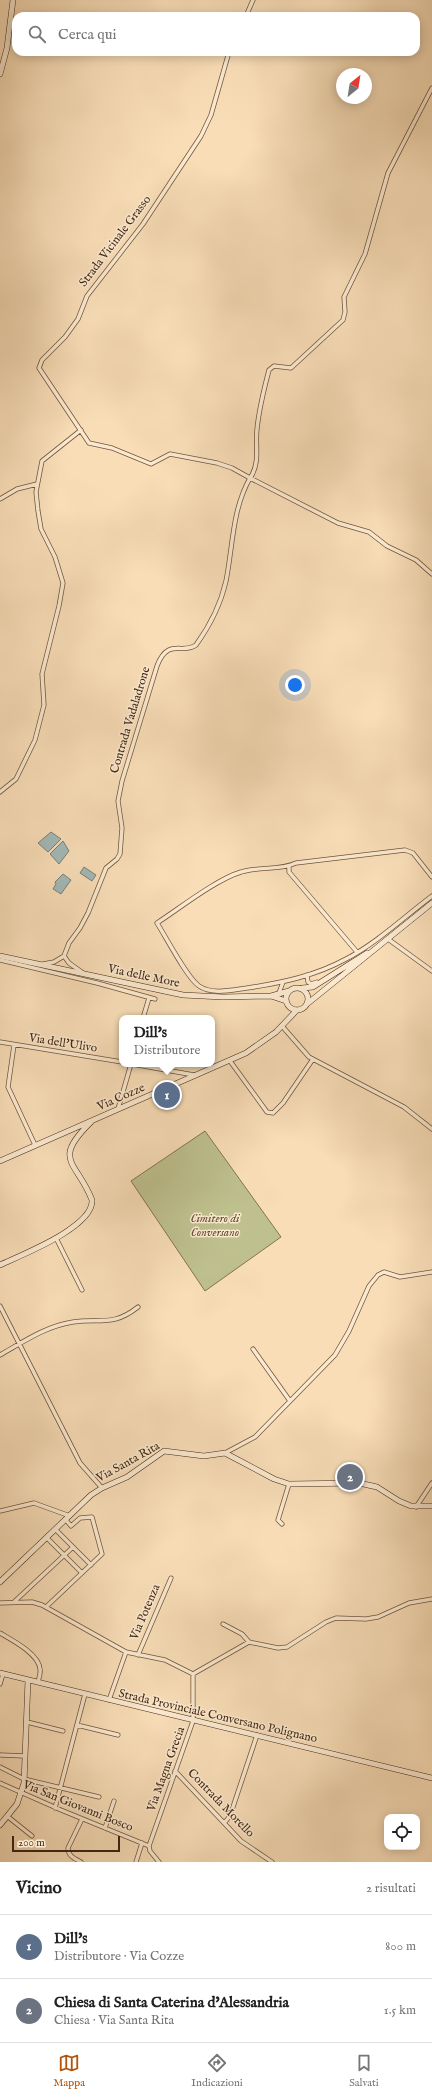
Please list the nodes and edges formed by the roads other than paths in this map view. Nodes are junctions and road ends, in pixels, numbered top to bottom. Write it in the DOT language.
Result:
graph roads {
  1 [pos="14,0"];
  2 [pos="253,0"];
  3 [pos="12,12"];
  4 [pos="248,12"];
  5 [pos="12,14"];
  6 [pos="228,56"];
  7 [pos="0,74"];
  8 [pos="432,88"];
  9 [pos="81,430"];
  10 [pos="250,478"];
  11 [pos="37,484"];
  12 [pos="0,499"];
  13 [pos="432,574"];
  14 [pos="0,792"];
  15 [pos="289,867"];
  16 [pos="432,877"];
  17 [pos="432,896"];
  18 [pos="432,903"];
  19 [pos="388,939"];
  20 [pos="0,952"];
  21 [pos="357,952"];
  22 [pos="0,956"];
  23 [pos="64,956"];
  24 [pos="14,958"];
  25 [pos="0,960"];
  26 [pos="43,964"];
  27 [pos="349,965"];
  28 [pos="432,971"];
  29 [pos="84,974"];
  30 [pos="307,975"];
  31 [pos="283,982"];
  32 [pos="302,988"];
  33 [pos="289,991"];
  34 [pos="279,993"];
  35 [pos="271,996"];
  36 [pos="148,998"];
  37 [pos="154,1000"];
  38 [pos="286,1001"];
  39 [pos="308,1004"];
  40 [pos="290,1007"];
  41 [pos="297,1010"];
  42 [pos="144,1015"];
  43 [pos="287,1020"];
  44 [pos="282,1026"];
  45 [pos="0,1042"];
  46 [pos="14,1045"];
  47 [pos="313,1059"];
  48 [pos="230,1061"];
  49 [pos="119,1062"];
  50 [pos="130,1067"];
  51 [pos="147,1067"];
  52 [pos="195,1076"];
  53 [pos="118,1109"];
  54 [pos="93,1120"];
  55 [pos="432,1129"];
  56 [pos="36,1145"];
  57 [pos="0,1160"];
  58 [pos="56,1238"];
  59 [pos="0,1265"];
  60 [pos="432,1272"];
  61 [pos="82,1290"];
  62 [pos="0,1306"];
  63 [pos="138,1307"];
  64 [pos="19,1344"];
  65 [pos="253,1349"];
  66 [pos="0,1355"];
  67 [pos="290,1401"];
  68 [pos="225,1454"];
  69 [pos="432,1483"];
  70 [pos="289,1484"];
  71 [pos="102,1488"];
  72 [pos="432,1506"];
  73 [pos="416,1507"];
  74 [pos="0,1511"];
  75 [pos="68,1518"];
  76 [pos="282,1524"];
  77 [pos="56,1530"];
  78 [pos="48,1538"];
  79 [pos="73,1547"];
  80 [pos="65,1555"];
  81 [pos="90,1565"];
  82 [pos="82,1573"];
  83 [pos="171,1578"];
  84 [pos="0,1582"];
  85 [pos="432,1599"];
  86 [pos="14,1602"];
  87 [pos="0,1603"];
  88 [pos="46,1607"];
  89 [pos="223,1624"];
  90 [pos="0,1633"];
  91 [pos="249,1642"];
  92 [pos="126,1652"];
  93 [pos="138,1655"];
  94 [pos="2,1674"];
  95 [pos="193,1674"];
  96 [pos="28,1680"];
  97 [pos="38,1682"];
  98 [pos="0,1684"];
  99 [pos="85,1694"];
  100 [pos="109,1700"];
  101 [pos="194,1721"];
  102 [pos="27,1722"];
  103 [pos="77,1725"];
  104 [pos="63,1731"];
  105 [pos="118,1735"];
  106 [pos="257,1735"];
  107 [pos="1,1755"];
  108 [pos="26,1756"];
  109 [pos="0,1767"];
  110 [pos="175,1771"];
  111 [pos="24,1778"];
  112 [pos="432,1778"];
  113 [pos="0,1783"];
  114 [pos="60,1786"];
  115 [pos="20,1793"];
  116 [pos="99,1797"];
  117 [pos="114,1800"];
  118 [pos="55,1808"];
  119 [pos="7,1816"];
  120 [pos="82,1819"];
  121 [pos="226,1822"];
  122 [pos="0,1825"];
  123 [pos="106,1828"];
  124 [pos="32,1836"];
  125 [pos="142,1843"];
  126 [pos="149,1846"];
  127 [pos="81,1862"];
  128 [pos="136,1862"];
  129 [pos="159,1862"];
  130 [pos="272,1862"];
  1 -- 3 [label="street"];
  2 -- 4 [label="street"];
  5 -- 7 [label="street"];
  6 -- 9 [label="street, Strada Vicinale Grasso"];
  8 -- 10 [label="street"];
  9 -- 10 [label="street"];
  9 -- 11 [label="street"];
  10 -- 13 [label="street"];
  10 -- 23 [label="street, Contrada Vadaladrone"];
  11 -- 12 [label="street"];
  11 -- 14 [label="street"];
  15 -- 16 [label="street"];
  15 -- 21 [label="street"];
  15 -- 31 [label="street"];
  17 -- 21 [label="street"];
  18 -- 19 [label="street"];
  19 -- 27 [label="street"];
  19 -- 28 [label="street"];
  19 -- 39 [label="street"];
  20 -- 24 [label="street"];
  21 -- 30 [label="street"];
  22 -- 24 [label="street"];
  23 -- 26 [label="street"];
  23 -- 29 [label="street"];
  24 -- 26 [label="street, Via delle More"];
  25 -- 36 [label="street"];
  26 -- 29 [label="street, Via delle More"];
  27 -- 30 [label="street"];
  27 -- 32 [label="street"];
  29 -- 35 [label="street, Via delle More"];
  30 -- 31 [label="street"];
  31 -- 33 [label="street"];
  31 -- 34 [label="street"];
  32 -- 33 [label="street"];
  32 -- 39 [label="street"];
  33 -- 34 [label="street"];
  33 -- 38 [label="street"];
  34 -- 35 [label="street"];
  35 -- 38 [label="street"];
  36 -- 37 [label="street"];
  36 -- 42 [label="street"];
  38 -- 40 [label="street"];
  39 -- 41 [label="street"];
  40 -- 41 [label="street"];
  40 -- 43 [label="street"];
  41 -- 43 [label="street, Via Cozze"];
  43 -- 44 [label="street, Via Cozze"];
  44 -- 47 [label="street"];
  44 -- 48 [label="street, Via Cozze"];
  45 -- 46 [label="street, Via dell'Ulivo"];
  46 -- 49 [label="street, Via dell'Ulivo"];
  46 -- 56 [label="street"];
  47 -- 48 [label="street"];
  47 -- 55 [label="street"];
  48 -- 52 [label="street, Via Cozze"];
  50 -- 53 [label="street"];
  51 -- 52 [label="street"];
  52 -- 53 [label="street, Via Cozze"];
  53 -- 54 [label="street, Via Cozze"];
  54 -- 56 [label="street, Via Cozze"];
  54 -- 58 [label="street"];
  56 -- 57 [label="street, Via Cozze"];
  58 -- 59 [label="street"];
  58 -- 61 [label="street"];
  60 -- 67 [label="street"];
  62 -- 64 [label="street"];
  63 -- 64 [label="street"];
  64 -- 66 [label="street"];
  64 -- 71 [label="street"];
  65 -- 67 [label="street"];
  67 -- 68 [label="street"];
  68 -- 70 [label="street"];
  68 -- 71 [label="street, Via Santa Rita"];
  69 -- 73 [label="street"];
  70 -- 73 [label="street"];
  70 -- 76 [label="street"];
  71 -- 75 [label="street, Via Santa Rita"];
  72 -- 73 [label="street"];
  74 -- 75 [label="street"];
  75 -- 77 [label="street, Via Santa Rita"];
  75 -- 81 [label="street"];
  77 -- 78 [label="street, Via Santa Rita"];
  77 -- 79 [label="street"];
  78 -- 80 [label="street"];
  78 -- 84 [label="street, Via Santa Rita"];
  79 -- 80 [label="street"];
  79 -- 81 [label="street"];
  80 -- 82 [label="street"];
  80 -- 86 [label="street"];
  81 -- 82 [label="street"];
  82 -- 88 [label="street"];
  83 -- 93 [label="street, Via Potenza"];
  85 -- 91 [label="street"];
  86 -- 87 [label="street"];
  86 -- 88 [label="street"];
  88 -- 92 [label="street"];
  89 -- 91 [label="street"];
  90 -- 97 [label="street"];
  91 -- 95 [label="street"];
  92 -- 93 [label="street"];
  92 -- 100 [label="street"];
  93 -- 95 [label="street"];
  94 -- 96 [label="street, Strada Provinciale Conversano Polignano"];
  94 -- 98 [label="street"];
  95 -- 101 [label="street"];
  96 -- 97 [label="street, Strada Provinciale Conversano Polignano"];
  96 -- 102 [label="street"];
  97 -- 99 [label="street, Strada Provinciale Conversano Polignano"];
  99 -- 100 [label="street, Strada Provinciale Conversano Polignano"];
  99 -- 103 [label="street"];
  100 -- 101 [label="street, Strada Provinciale Conversano Polignano"];
  101 -- 106 [label="street, Strada Provinciale Conversano Polignano"];
  101 -- 110 [label="street, Via Magna Grecia"];
  102 -- 104 [label="street"];
  102 -- 108 [label="street"];
  103 -- 105 [label="street"];
  103 -- 114 [label="street"];
  106 -- 112 [label="street, Strada Provinciale Conversano Polignano"];
  106 -- 121 [label="street"];
  107 -- 108 [label="street"];
  108 -- 111 [label="street"];
  109 -- 111 [label="street"];
  110 -- 121 [label="street, Contrada Morello"];
  110 -- 126 [label="street, Via Magna Grecia"];
  111 -- 114 [label="street"];
  111 -- 115 [label="street"];
  113 -- 115 [label="street, Via San Giovanni Bosco"];
  114 -- 116 [label="street"];
  114 -- 118 [label="street"];
  115 -- 118 [label="street, Via San Giovanni Bosco"];
  115 -- 119 [label="street"];
  117 -- 123 [label="street"];
  118 -- 120 [label="street, Via San Giovanni Bosco"];
  119 -- 122 [label="street"];
  119 -- 124 [label="street"];
  120 -- 123 [label="street, Via San Giovanni Bosco"];
  120 -- 127 [label="street"];
  121 -- 130 [label="street, Contrada Morello"];
  123 -- 125 [label="street, Via San Giovanni Bosco"];
  125 -- 126 [label="street, Via San Giovanni Bosco"];
  125 -- 128 [label="street"];
  126 -- 129 [label="street"];
}
